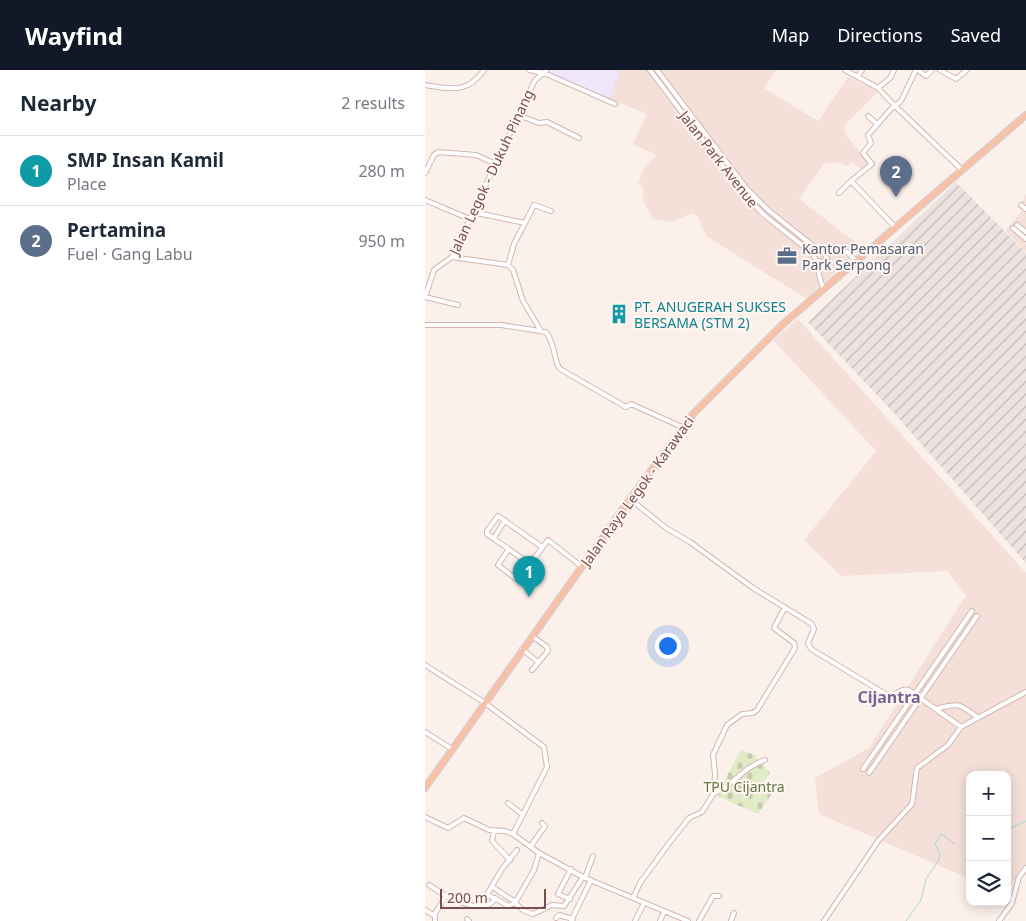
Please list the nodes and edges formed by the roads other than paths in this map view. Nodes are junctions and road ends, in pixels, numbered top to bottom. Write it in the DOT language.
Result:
graph roads {
  1 [pos="484,70"];
  2 [pos="529,70"];
  3 [pos="650,70"];
  4 [pos="657,70"];
  5 [pos="845,70"];
  6 [pos="862,70"];
  7 [pos="894,70"];
  8 [pos="917,70"];
  9 [pos="932,70"];
  10 [pos="940,70"];
  11 [pos="967,70"];
  12 [pos="546,71"];
  13 [pos="858,76"];
  14 [pos="425,85"];
  15 [pos="878,88"];
  16 [pos="615,104"];
  17 [pos="895,106"];
  18 [pos="518,115"];
  19 [pos="1026,115"];
  20 [pos="868,116"];
  21 [pos="877,124"];
  22 [pos="579,138"];
  23 [pos="496,164"];
  24 [pos="962,170"];
  25 [pos="425,173"];
  26 [pos="851,181"];
  27 [pos="839,193"];
  28 [pos="425,200"];
  29 [pos="758,200"];
  30 [pos="754,205"];
  31 [pos="763,205"];
  32 [pos="1021,205"];
  33 [pos="758,209"];
  34 [pos="1026,209"];
  35 [pos="551,211"];
  36 [pos="472,212"];
  37 [pos="470,219"];
  38 [pos="525,223"];
  39 [pos="895,227"];
  40 [pos="1026,232"];
  41 [pos="805,239"];
  42 [pos="1026,240"];
  43 [pos="801,244"];
  44 [pos="824,252"];
  45 [pos="452,257"];
  46 [pos="818,261"];
  47 [pos="856,261"];
  48 [pos="508,265"];
  49 [pos="824,289"];
  50 [pos="425,297"];
  51 [pos="458,305"];
  52 [pos="425,325"];
  53 [pos="541,330"];
  54 [pos="682,427"];
  55 [pos="629,499"];
  56 [pos="505,520"];
  57 [pos="494,538"];
  58 [pos="542,547"];
  59 [pos="509,549"];
  60 [pos="530,564"];
  61 [pos="581,566"];
  62 [pos="785,607"];
  63 [pos="972,611"];
  64 [pos="977,616"];
  65 [pos="532,636"];
  66 [pos="522,649"];
  67 [pos="539,662"];
  68 [pos="425,665"];
  69 [pos="532,670"];
  70 [pos="930,672"];
  71 [pos="935,676"];
  72 [pos="1026,692"];
  73 [pos="915,694"];
  74 [pos="888,696"];
  75 [pos="920,698"];
  76 [pos="897,701"];
  77 [pos="485,703"];
  78 [pos="936,709"];
  79 [pos="977,717"];
  80 [pos="961,727"];
  81 [pos="891,728"];
  82 [pos="425,732"];
  83 [pos="897,732"];
  84 [pos="452,749"];
  85 [pos="765,760"];
  86 [pos="863,769"];
  87 [pos="869,773"];
  88 [pos="425,788"];
  89 [pos="714,793"];
  90 [pos="508,803"];
  91 [pos="523,815"];
  92 [pos="425,817"];
  93 [pos="542,823"];
  94 [pos="494,831"];
  95 [pos="513,834"];
  96 [pos="531,846"];
  97 [pos="517,850"];
  98 [pos="539,853"];
  99 [pos="593,856"];
  100 [pos="510,860"];
  101 [pos="1026,868"];
  102 [pos="571,869"];
  103 [pos="584,877"];
  104 [pos="591,880"];
  105 [pos="429,885"];
  106 [pos="492,887"];
  107 [pos="487,894"];
  108 [pos="446,896"];
  109 [pos="719,896"];
  110 [pos="495,898"];
  111 [pos="570,898"];
  112 [pos="633,898"];
  113 [pos="515,902"];
  114 [pos="644,902"];
  115 [pos="479,906"];
  116 [pos="425,910"];
  117 [pos="664,912"];
  118 [pos="733,913"];
  119 [pos="530,914"];
  120 [pos="434,915"];
  121 [pos="555,918"];
  122 [pos="529,919"];
  123 [pos="572,920"];
  124 [pos="436,921"];
  125 [pos="635,921"];
  126 [pos="660,921"];
  127 [pos="688,921"];
  128 [pos="699,921"];
  129 [pos="731,921"];
  130 [pos="824,921"];
  131 [pos="999,921"];
  1 -- 14 [label="street"];
  2 -- 12 [label="street"];
  3 -- 30 [label="street, Jalan Park Avenue"];
  4 -- 29 [label="street, Jalan Park Avenue"];
  5 -- 13 [label="street"];
  6 -- 13 [label="street"];
  7 -- 15 [label="street"];
  8 -- 9 [label="street"];
  8 -- 17 [label="street"];
  10 -- 11 [label="street"];
  12 -- 16 [label="street"];
  12 -- 18 [label="street, Jalan Legok - Dukuh Pinang"];
  13 -- 15 [label="street"];
  15 -- 17 [label="street"];
  17 -- 21 [label="street"];
  17 -- 24 [label="street"];
  18 -- 22 [label="street"];
  18 -- 23 [label="street, Jalan Legok - Dukuh Pinang"];
  19 -- 24 [label="main road, Jalan Raya Legok - Karawaci"];
  20 -- 21 [label="street"];
  21 -- 26 [label="street"];
  23 -- 25 [label="street"];
  23 -- 36 [label="street, Jalan Legok - Dukuh Pinang"];
  24 -- 39 [label="main road, Jalan Raya Legok - Karawaci"];
  26 -- 27 [label="street"];
  26 -- 39 [label="street"];
  28 -- 37 [label="street"];
  29 -- 30 [label="street"];
  29 -- 31 [label="street, Jalan Park Avenue"];
  30 -- 33 [label="street, Jalan Park Avenue"];
  31 -- 33 [label="street"];
  31 -- 41 [label="street, Jalan Park Avenue"];
  32 -- 34 [label="street"];
  33 -- 43 [label="street, Jalan Park Avenue"];
  35 -- 38 [label="street"];
  36 -- 37 [label="street, Jalan Legok - Dukuh Pinang"];
  36 -- 38 [label="street"];
  37 -- 45 [label="street, Jalan Legok - Dukuh Pinang"];
  38 -- 48 [label="street"];
  39 -- 47 [label="main road, Jalan Raya Legok - Karawaci"];
  40 -- 42 [label="street"];
  41 -- 43 [label="street"];
  41 -- 44 [label="street, Jalan Park Avenue"];
  43 -- 46 [label="street, Jalan Park Avenue"];
  44 -- 46 [label="street"];
  44 -- 47 [label="street"];
  45 -- 48 [label="street"];
  45 -- 50 [label="street, Jalan Legok - Dukuh Pinang"];
  46 -- 49 [label="street"];
  47 -- 49 [label="main road, Jalan Raya Legok - Karawaci"];
  48 -- 53 [label="street"];
  49 -- 54 [label="main road, Jalan Raya Legok - Karawaci"];
  50 -- 51 [label="street"];
  52 -- 53 [label="street"];
  53 -- 54 [label="street"];
  54 -- 55 [label="main road, Jalan Raya Legok - Karawaci"];
  55 -- 61 [label="main road, Jalan Raya Legok - Karawaci"];
  55 -- 62 [label="street"];
  56 -- 57 [label="street"];
  56 -- 57 [label="street"];
  56 -- 58 [label="street"];
  57 -- 59 [label="street"];
  58 -- 60 [label="street"];
  58 -- 61 [label="street"];
  59 -- 60 [label="street"];
  59 -- 60 [label="street"];
  61 -- 65 [label="main road, Jalan Raya Legok - Karawaci"];
  62 -- 74 [label="street"];
  62 -- 89 [label="street"];
  63 -- 70 [label="street"];
  64 -- 71 [label="street"];
  65 -- 66 [label="main road, Jalan Raya Legok - Karawaci"];
  65 -- 67 [label="street"];
  66 -- 67 [label="street"];
  66 -- 77 [label="main road, Jalan Raya Legok - Karawaci"];
  67 -- 69 [label="street"];
  68 -- 77 [label="street"];
  70 -- 71 [label="street"];
  70 -- 73 [label="street"];
  71 -- 75 [label="street"];
  72 -- 79 [label="street"];
  73 -- 74 [label="street"];
  73 -- 81 [label="street"];
  74 -- 76 [label="street"];
  75 -- 78 [label="street"];
  75 -- 83 [label="street"];
  77 -- 84 [label="main road, Jalan Raya Legok - Karawaci"];
  77 -- 91 [label="street"];
  78 -- 79 [label="street"];
  78 -- 80 [label="street"];
  79 -- 80 [label="street"];
  80 -- 130 [label="street"];
  81 -- 83 [label="street"];
  81 -- 86 [label="street"];
  82 -- 84 [label="street"];
  83 -- 87 [label="street"];
  84 -- 88 [label="main road, Jalan Raya Legok - Karawaci"];
  85 -- 89 [label="street"];
  89 -- 112 [label="street"];
  90 -- 91 [label="street"];
  91 -- 95 [label="street"];
  92 -- 94 [label="street"];
  93 -- 96 [label="street"];
  94 -- 95 [label="street"];
  94 -- 100 [label="street"];
  95 -- 96 [label="street"];
  96 -- 98 [label="street"];
  97 -- 100 [label="street"];
  98 -- 102 [label="street"];
  98 -- 113 [label="street"];
  99 -- 103 [label="street"];
  100 -- 106 [label="street"];
  101 -- 131 [label="street"];
  102 -- 103 [label="street"];
  102 -- 111 [label="street"];
  103 -- 104 [label="street"];
  103 -- 111 [label="street"];
  104 -- 112 [label="street"];
  104 -- 123 [label="street"];
  105 -- 108 [label="street"];
  106 -- 107 [label="street"];
  106 -- 113 [label="street"];
  107 -- 110 [label="street"];
  107 -- 115 [label="street"];
  108 -- 115 [label="street"];
  108 -- 120 [label="street"];
  109 -- 128 [label="street"];
  110 -- 113 [label="street"];
  110 -- 115 [label="street"];
  111 -- 119 [label="street"];
  112 -- 114 [label="street"];
  113 -- 119 [label="street"];
  114 -- 117 [label="street"];
  114 -- 125 [label="street"];
  116 -- 120 [label="street"];
  117 -- 126 [label="street"];
  117 -- 127 [label="street"];
  118 -- 129 [label="street"];
  119 -- 122 [label="street"];
  120 -- 124 [label="street"];
  121 -- 123 [label="street"];
}
